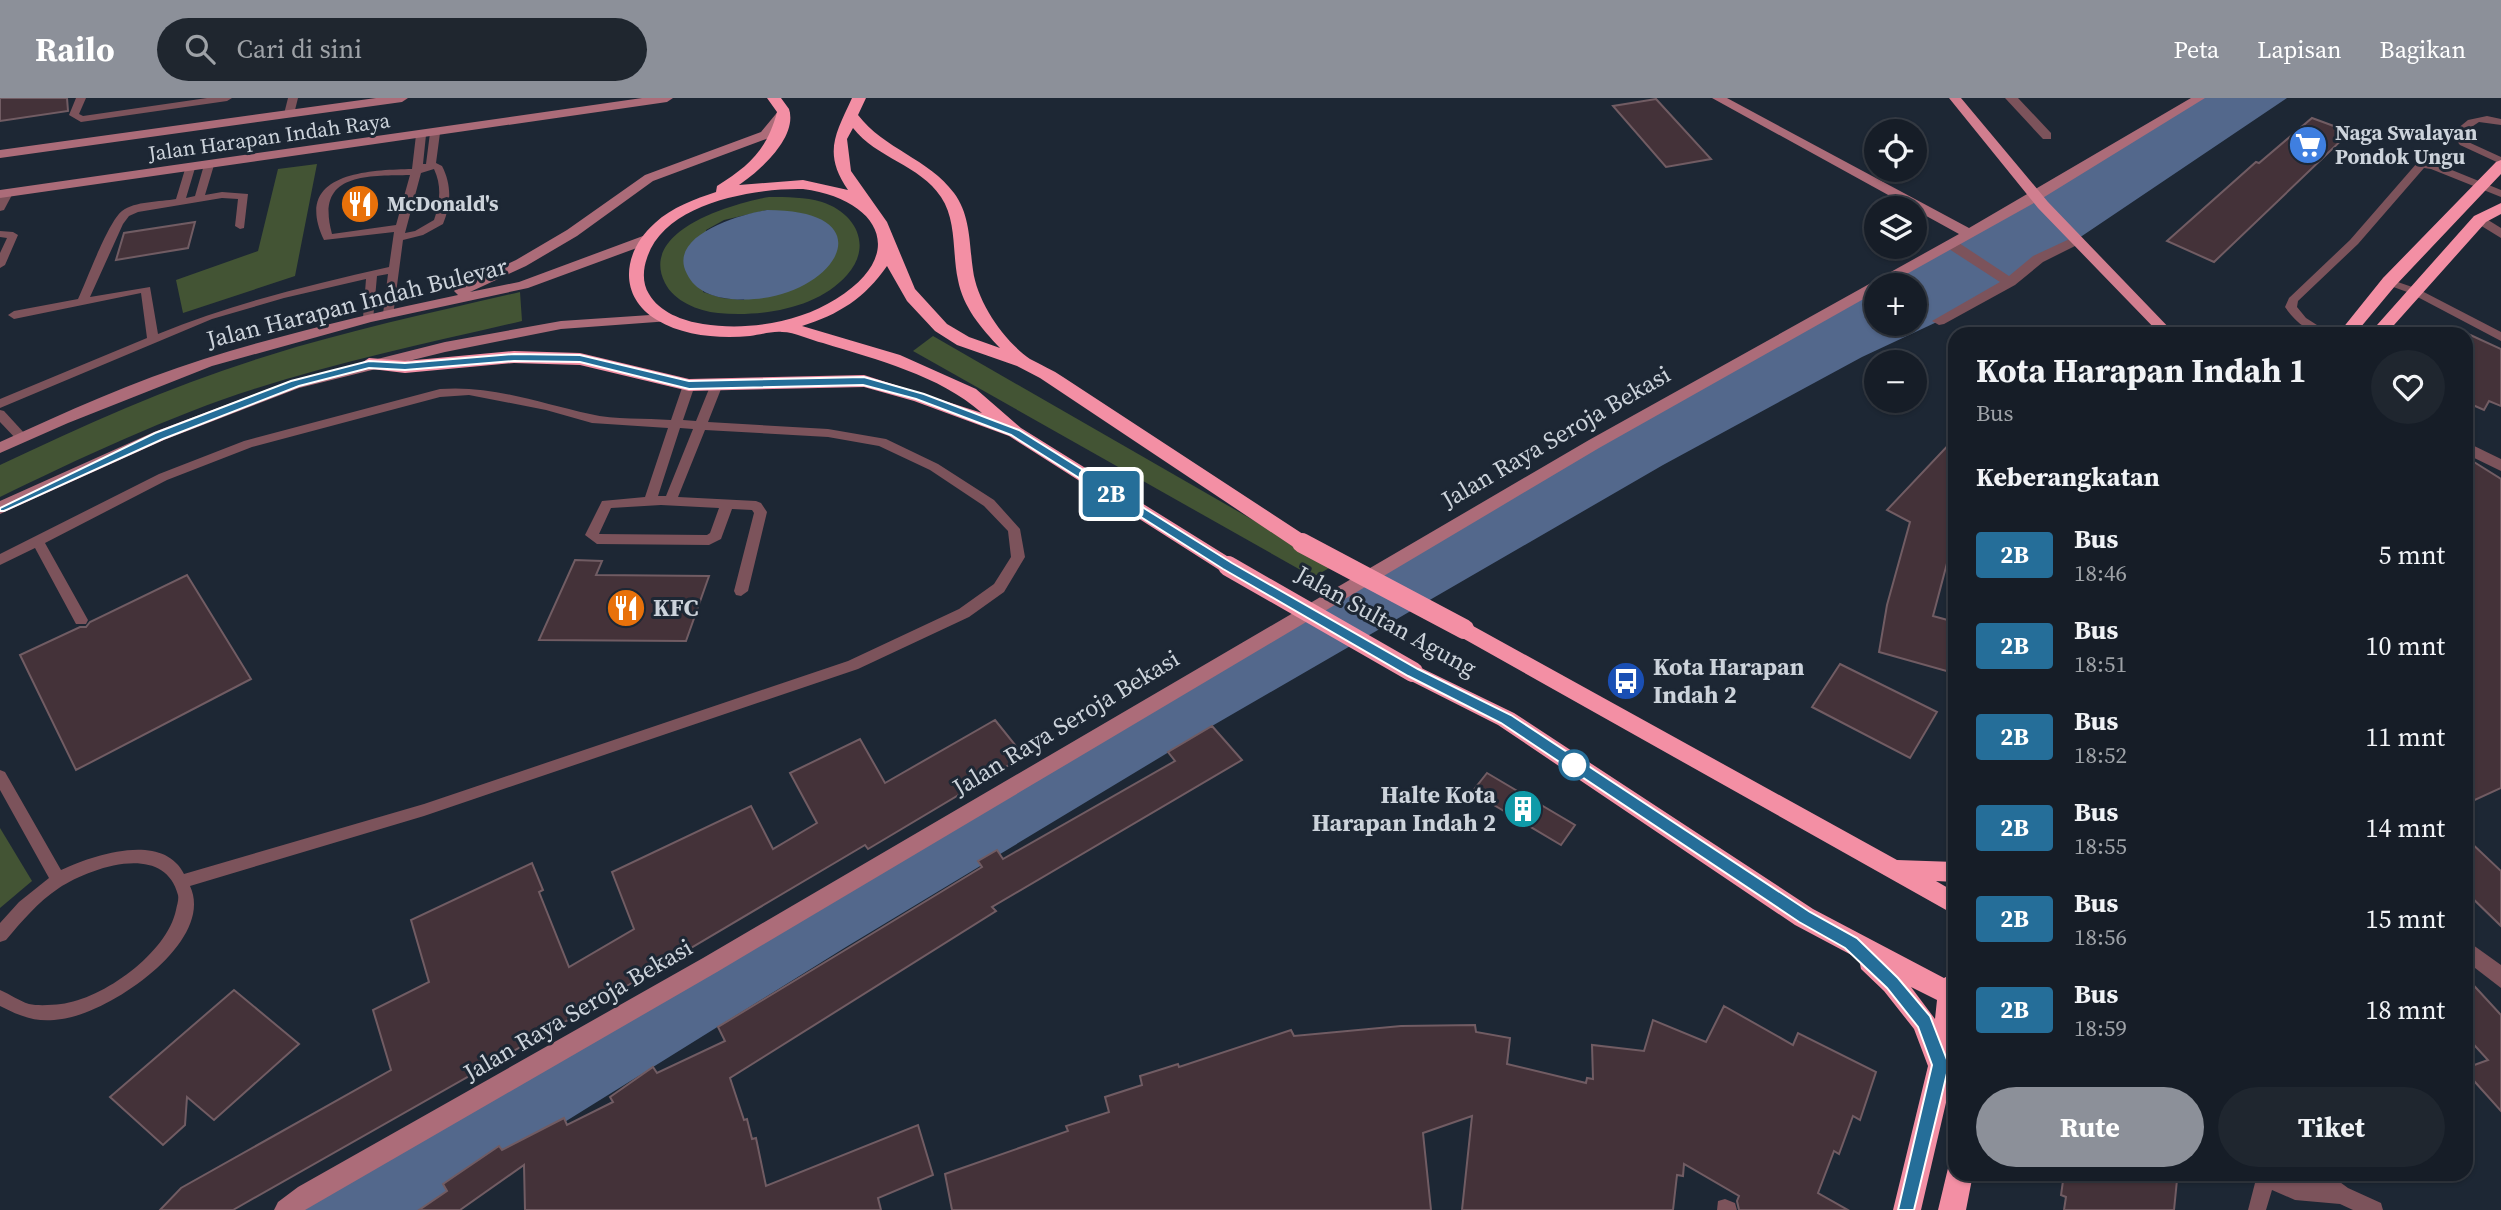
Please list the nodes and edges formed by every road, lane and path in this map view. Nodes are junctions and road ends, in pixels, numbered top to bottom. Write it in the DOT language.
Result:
graph roads {
  1 [pos="81,98"];
  2 [pos="227,98"];
  3 [pos="293,98"];
  4 [pos="402,98"];
  5 [pos="667,98"];
  6 [pos="774,98"];
  7 [pos="859,98"];
  8 [pos="1718,98"];
  9 [pos="1955,98"];
  10 [pos="2011,98"];
  11 [pos="2199,98"];
  12 [pos="784,112"];
  13 [pos="289,114"];
  14 [pos="851,116"];
  15 [pos="2501,122"];
  16 [pos="435,133"];
  17 [pos="421,135"];
  18 [pos="2048,136"];
  19 [pos="0,154"];
  20 [pos="2501,163"];
  21 [pos="209,165"];
  22 [pos="431,166"];
  23 [pos="190,168"];
  24 [pos="417,170"];
  25 [pos="2480,185"];
  26 [pos="4,194"];
  27 [pos="2501,194"];
  28 [pos="199,199"];
  29 [pos="706,200"];
  30 [pos="2040,200"];
  31 [pos="180,202"];
  32 [pos="867,207"];
  33 [pos="0,208"];
  34 [pos="2501,208"];
  35 [pos="2480,219"];
  36 [pos="240,226"];
  37 [pos="399,233"];
  38 [pos="0,234"];
  39 [pos="1970,234"];
  40 [pos="2501,234"];
  41 [pos="648,239"];
  42 [pos="2076,240"];
  43 [pos="886,243"];
  44 [pos="1954,246"];
  45 [pos="0,265"];
  46 [pos="394,269"];
  47 [pos="1902,273"];
  48 [pos="372,274"];
  49 [pos="2010,282"];
  50 [pos="2389,282"];
  51 [pos="2414,291"];
  52 [pos="1864,293"];
  53 [pos="83,300"];
  54 [pos="425,305"];
  55 [pos="389,314"];
  56 [pos="14,315"];
  57 [pos="665,317"];
  58 [pos="369,318"];
  59 [pos="1939,321"];
  60 [pos="783,326"];
  61 [pos="2161,327"];
  62 [pos="2311,327"];
  63 [pos="2352,327"];
  64 [pos="2383,327"];
  65 [pos="2501,337"];
  66 [pos="153,339"];
  67 [pos="1024,362"];
  68 [pos="369,364"];
  69 [pos="717,384"];
  70 [pos="689,385"];
  71 [pos="0,404"];
  72 [pos="0,414"];
  73 [pos="678,424"];
  74 [pos="702,425"];
  75 [pos="1015,432"];
  76 [pos="22,438"];
  77 [pos="0,448"];
  78 [pos="2473,451"];
  79 [pos="2501,466"];
  80 [pos="650,500"];
  81 [pos="670,501"];
  82 [pos="727,504"];
  83 [pos="0,508"];
  84 [pos="37,540"];
  85 [pos="0,561"];
  86 [pos="741,591"];
  87 [pos="81,620"];
  88 [pos="0,776"];
  89 [pos="1884,867"];
  90 [pos="1948,872"];
  91 [pos="58,879"];
  92 [pos="184,881"];
  93 [pos="1948,900"];
  94 [pos="0,935"];
  95 [pos="1851,943"];
  96 [pos="2473,955"];
  97 [pos="2501,978"];
  98 [pos="1948,989"];
  99 [pos="0,998"];
  100 [pos="1948,1037"];
  101 [pos="1941,1065"];
  102 [pos="1958,1181"];
  103 [pos="2260,1181"];
  104 [pos="2272,1181"];
  105 [pos="2323,1181"];
  106 [pos="2342,1195"];
  107 [pos="286,1210"];
  108 [pos="1907,1210"];
  109 [pos="1952,1210"];
  110 [pos="2257,1210"];
  111 [pos="2374,1210"];
  1 -- 2 [label="lane"];
  3 -- 13 [label="lane"];
  4 -- 13 [label="street, Jalan Harapan Indah Raya"];
  5 -- 16 [label="street, Jalan Harapan Indah Raya"];
  6 -- 12 [label="highway"];
  7 -- 14 [label="highway"];
  8 -- 39 [label="street"];
  9 -- 30 [label="main road"];
  10 -- 18 [label="street"];
  11 -- 30 [label="street, Jalan Raya Seroja Bekasi"];
  12 -- 29 [label="highway"];
  12 -- 54 [label="street"];
  13 -- 19 [label="street, Jalan Harapan Indah Raya"];
  14 -- 32 [label="highway"];
  14 -- 67 [label="highway"];
  15 -- 20 [label="lane"];
  16 -- 17 [label="street, Jalan Harapan Indah Raya"];
  16 -- 22 [label="lane"];
  17 -- 21 [label="street, Jalan Harapan Indah Raya"];
  17 -- 24 [label="lane"];
  20 -- 25 [label="highway"];
  21 -- 23 [label="street, Jalan Harapan Indah Raya"];
  21 -- 28 [label="lane"];
  22 -- 24 [label="lane"];
  22 -- 37 [label="lane"];
  23 -- 26 [label="street, Jalan Harapan Indah Raya"];
  23 -- 31 [label="lane"];
  24 -- 37 [label="lane"];
  24 -- 37 [label="lane"];
  25 -- 27 [label="lane"];
  25 -- 50 [label="highway"];
  25 -- 62 [label="lane"];
  26 -- 33 [label="lane"];
  28 -- 31 [label="lane"];
  28 -- 36 [label="lane"];
  29 -- 32 [label="highway"];
  29 -- 41 [label="highway"];
  30 -- 39 [label="street, Jalan Raya Seroja Bekasi"];
  30 -- 42 [label="main road"];
  31 -- 53 [label="lane"];
  32 -- 43 [label="highway"];
  34 -- 35 [label="highway"];
  35 -- 40 [label="street"];
  35 -- 51 [label="highway"];
  37 -- 46 [label="lane"];
  38 -- 45 [label="lane"];
  39 -- 44 [label="street, Jalan Raya Seroja Bekasi"];
  41 -- 54 [label="street, Jalan Harapan Indah Bulevar"];
  41 -- 57 [label="highway"];
  42 -- 49 [label="street"];
  42 -- 61 [label="main road"];
  43 -- 60 [label="highway"];
  43 -- 67 [label="highway, Jalan Sultan Agung"];
  44 -- 47 [label="street, Jalan Raya Seroja Bekasi"];
  44 -- 49 [label="street"];
  46 -- 48 [label="lane"];
  46 -- 55 [label="lane"];
  48 -- 58 [label="lane"];
  48 -- 66 [label="lane"];
  49 -- 59 [label="street"];
  50 -- 51 [label="lane"];
  50 -- 63 [label="highway"];
  51 -- 64 [label="highway"];
  51 -- 65 [label="lane"];
  52 -- 107 [label="street, Jalan Raya Seroja Bekasi"];
  53 -- 56 [label="lane"];
  53 -- 66 [label="lane"];
  54 -- 55 [label="street, Jalan Harapan Indah Bulevar"];
  55 -- 58 [label="street, Jalan Harapan Indah Bulevar"];
  57 -- 60 [label="highway"];
  57 -- 68 [label="street"];
  58 -- 76 [label="street, Jalan Harapan Indah Bulevar"];
  60 -- 75 [label="highway, Jalan Sultan Agung"];
  66 -- 71 [label="lane"];
  67 -- 89 [label="highway, Jalan Sultan Agung, bridge"];
  68 -- 70 [label="highway"];
  68 -- 83 [label="street"];
  69 -- 70 [label="highway"];
  69 -- 74 [label="lane"];
  69 -- 75 [label="highway"];
  70 -- 73 [label="lane"];
  72 -- 76 [label="lane"];
  73 -- 74 [label="lane"];
  73 -- 80 [label="lane"];
  73 -- 84 [label="lane"];
  74 -- 81 [label="lane"];
  74 -- 92 [label="lane"];
  75 -- 95 [label="highway, Jalan Sultan Agung, bridge"];
  76 -- 77 [label="street, Jalan Harapan Indah Bulevar"];
  78 -- 79 [label="street"];
  80 -- 81 [label="lane"];
  80 -- 82 [label="lane"];
  81 -- 82 [label="lane"];
  82 -- 86 [label="lane"];
  84 -- 85 [label="lane"];
  84 -- 87 [label="lane"];
  88 -- 91 [label="lane"];
  89 -- 90 [label="highway"];
  89 -- 93 [label="highway, Jalan Sultan Agung"];
  91 -- 92 [label="lane"];
  91 -- 94 [label="lane"];
  92 -- 99 [label="lane"];
  95 -- 98 [label="highway, Jalan Sultan Agung"];
  95 -- 101 [label="highway"];
  96 -- 97 [label="street"];
  100 -- 101 [label="highway, Jalan Sultan Agung"];
  101 -- 108 [label="highway, Jalan Sultan Agung"];
  102 -- 109 [label="highway"];
  103 -- 110 [label="lane"];
  104 -- 106 [label="lane"];
  105 -- 106 [label="lane"];
  106 -- 111 [label="lane"];
}
